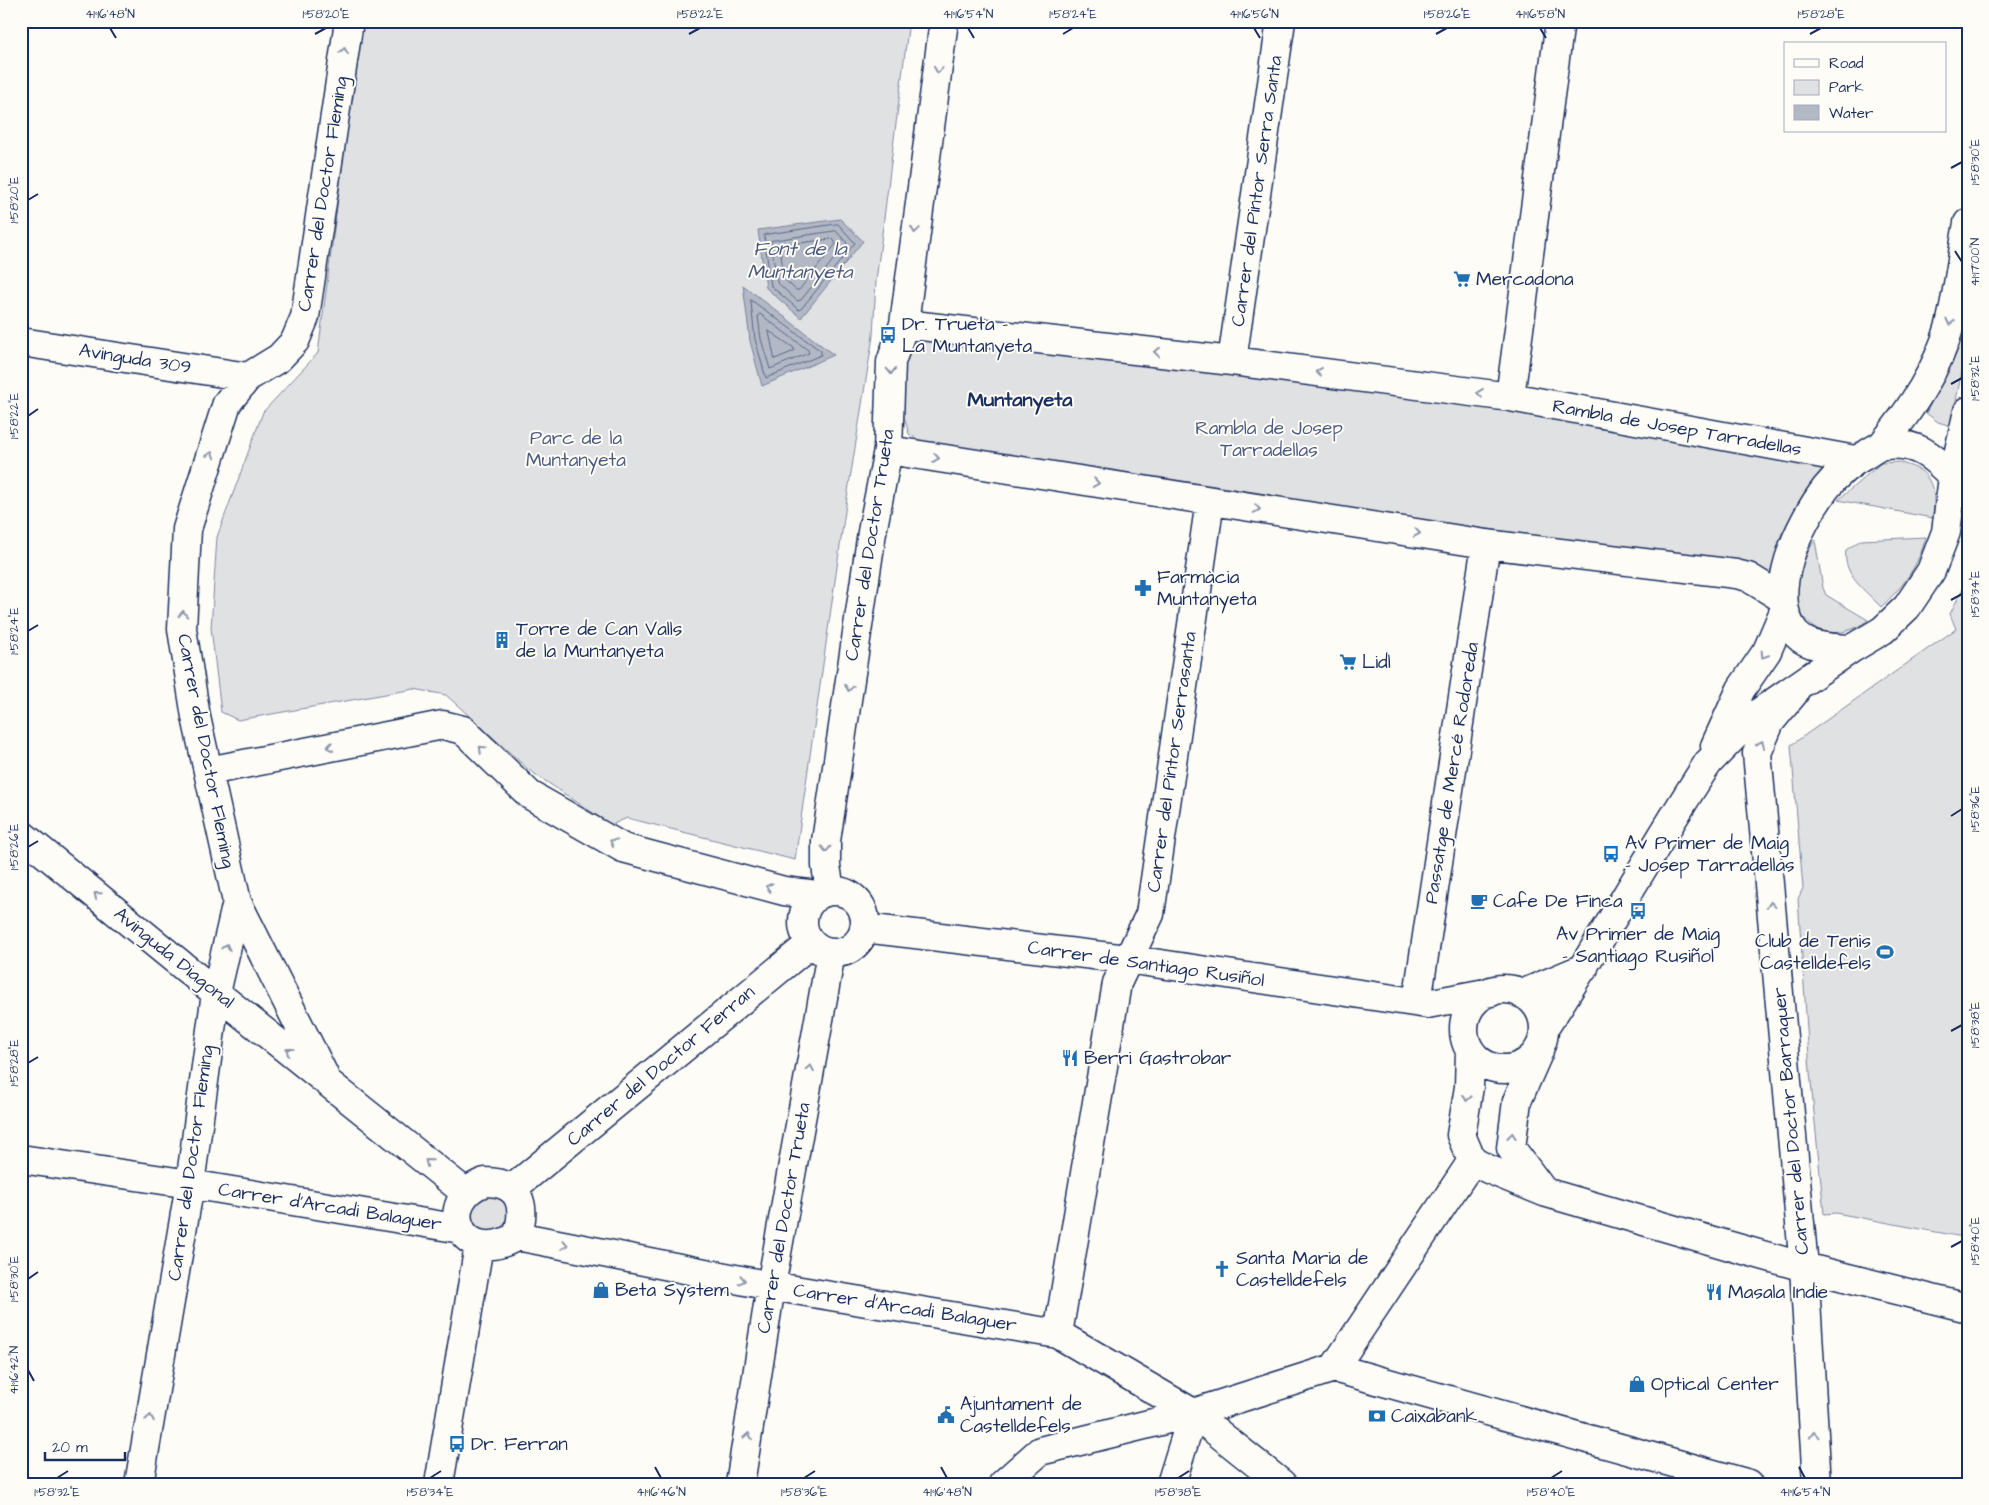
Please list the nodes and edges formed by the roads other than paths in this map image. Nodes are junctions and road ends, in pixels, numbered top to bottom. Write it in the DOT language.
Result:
graph roads {
  1 [pos="349,21"];
  2 [pos="944,21"];
  3 [pos="1281,21"];
  4 [pos="1560,21"];
  5 [pos="1968,222"];
  6 [pos="904,324"];
  7 [pos="21,342"];
  8 [pos="1232,361"];
  9 [pos="248,377"];
  10 [pos="1510,397"];
  11 [pos="1968,411"];
  12 [pos="1882,445"];
  13 [pos="888,450"];
  14 [pos="1855,460"];
  15 [pos="1953,477"];
  16 [pos="1210,502"];
  17 [pos="1486,544"];
  18 [pos="1783,605"];
  19 [pos="1851,649"];
  20 [pos="1803,683"];
  21 [pos="1708,763"];
  22 [pos="208,771"];
  23 [pos="21,834"];
  24 [pos="824,893"];
  25 [pos="237,902"];
  26 [pos="864,928"];
  27 [pos="821,948"];
  28 [pos="1127,959"];
  29 [pos="1584,968"];
  30 [pos="1491,992"];
  31 [pos="216,993"];
  32 [pos="1522,994"];
  33 [pos="1422,1003"];
  34 [pos="1467,1037"];
  35 [pos="1542,1037"];
  36 [pos="327,1082"];
  37 [pos="21,1159"];
  38 [pos="1472,1161"];
  39 [pos="190,1184"];
  40 [pos="512,1189"];
  41 [pos="1544,1192"];
  42 [pos="466,1193"];
  43 [pos="517,1236"];
  44 [pos="470,1237"];
  45 [pos="1804,1267"];
  46 [pos="771,1286"];
  47 [pos="1968,1308"];
  48 [pos="1058,1334"];
  49 [pos="1334,1368"];
  50 [pos="1193,1413"];
  51 [pos="139,1484"];
  52 [pos="439,1484"];
  53 [pos="740,1484"];
  54 [pos="1003,1484"];
  55 [pos="1171,1484"];
  56 [pos="1282,1484"];
  57 [pos="1749,1484"];
  58 [pos="1817,1484"];
  9 -- 1 [label="street, Carrer del Doctor Fleming, one-way"];
  2 -- 6 [label="street, Carrer del Doctor Trueta, one-way"];
  3 -- 8 [label="street, Carrer del Pintor Serra Santa"];
  4 -- 10 [label="street"];
  5 -- 12 [label="street, one-way"];
  8 -- 6 [label="street, Rambla de Josep Tarradellas, one-way"];
  6 -- 13 [label="street, Carrer del Doctor Trueta, one-way"];
  7 -- 9 [label="street, Avinguda 309"];
  10 -- 8 [label="street, Rambla de Josep Tarradellas, one-way"];
  22 -- 9 [label="street, Carrer del Doctor Fleming, one-way"];
  10 -- 14 [label="street, Rambla de Josep Tarradellas"];
  11 -- 15 [label="street"];
  12 -- 14 [label="street"];
  12 -- 15 [label="street"];
  13 -- 16 [label="street, one-way"];
  13 -- 24 [label="street, Carrer del Doctor Trueta, one-way"];
  14 -- 18 [label="street"];
  15 -- 19 [label="street"];
  16 -- 17 [label="street, one-way"];
  16 -- 28 [label="street, Carrer del Pintor Serrasanta"];
  17 -- 18 [label="street"];
  17 -- 33 [label="street, Passatge de Mercé Rodoreda"];
  18 -- 19 [label="street"];
  18 -- 21 [label="street, one-way"];
  19 -- 20 [label="street"];
  20 -- 21 [label="street"];
  45 -- 20 [label="street, Carrer del Doctor Barraquer, one-way"];
  21 -- 29 [label="street"];
  24 -- 22 [label="street, one-way"];
  22 -- 25 [label="street, Carrer del Doctor Fleming"];
  31 -- 23 [label="street, Avinguda Diagonal, one-way"];
  24 -- 26 [label="street"];
  24 -- 27 [label="street"];
  31 -- 25 [label="street, Carrer del Doctor Fleming, one-way"];
  25 -- 36 [label="street, Avinguda Diagonal"];
  26 -- 27 [label="street"];
  26 -- 28 [label="street, Carrer de Santiago Rusiñol"];
  27 -- 40 [label="street, Carrer del Doctor Ferran"];
  46 -- 27 [label="street, Carrer del Doctor Trueta, one-way"];
  28 -- 33 [label="street, Carrer de Santiago Rusiñol"];
  28 -- 48 [label="street"];
  29 -- 32 [label="street"];
  29 -- 35 [label="street"];
  30 -- 32 [label="street"];
  30 -- 33 [label="street, Carrer de Santiago Rusiñol"];
  30 -- 34 [label="street"];
  36 -- 31 [label="street, Avinguda Diagonal, one-way"];
  31 -- 39 [label="street, Carrer del Doctor Fleming"];
  32 -- 35 [label="street"];
  33 -- 34 [label="street, Carrer de Santiago Rusiñol"];
  34 -- 35 [label="street"];
  34 -- 38 [label="street, one-way"];
  41 -- 35 [label="street, one-way"];
  42 -- 36 [label="street, Avinguda Diagonal, one-way"];
  37 -- 39 [label="street, Carrer d'Arcadi Balaguer"];
  38 -- 41 [label="street"];
  38 -- 49 [label="street"];
  39 -- 44 [label="street, Carrer d'Arcadi Balaguer"];
  51 -- 39 [label="street, Carrer del Doctor Fleming, one-way"];
  40 -- 42 [label="street"];
  40 -- 43 [label="street"];
  41 -- 45 [label="street"];
  42 -- 44 [label="street"];
  43 -- 44 [label="street"];
  43 -- 46 [label="street, Carrer d'Arcadi Balaguer, one-way"];
  44 -- 52 [label="street"];
  45 -- 47 [label="street"];
  58 -- 45 [label="street, Carrer del Doctor Barraquer, one-way"];
  46 -- 48 [label="street, Carrer d'Arcadi Balaguer"];
  53 -- 46 [label="street, Carrer del Doctor Trueta, one-way"];
  48 -- 50 [label="street"];
  49 -- 50 [label="street"];
  49 -- 57 [label="street"];
  50 -- 54 [label="street"];
  50 -- 55 [label="street"];
  50 -- 56 [label="street"];
}
